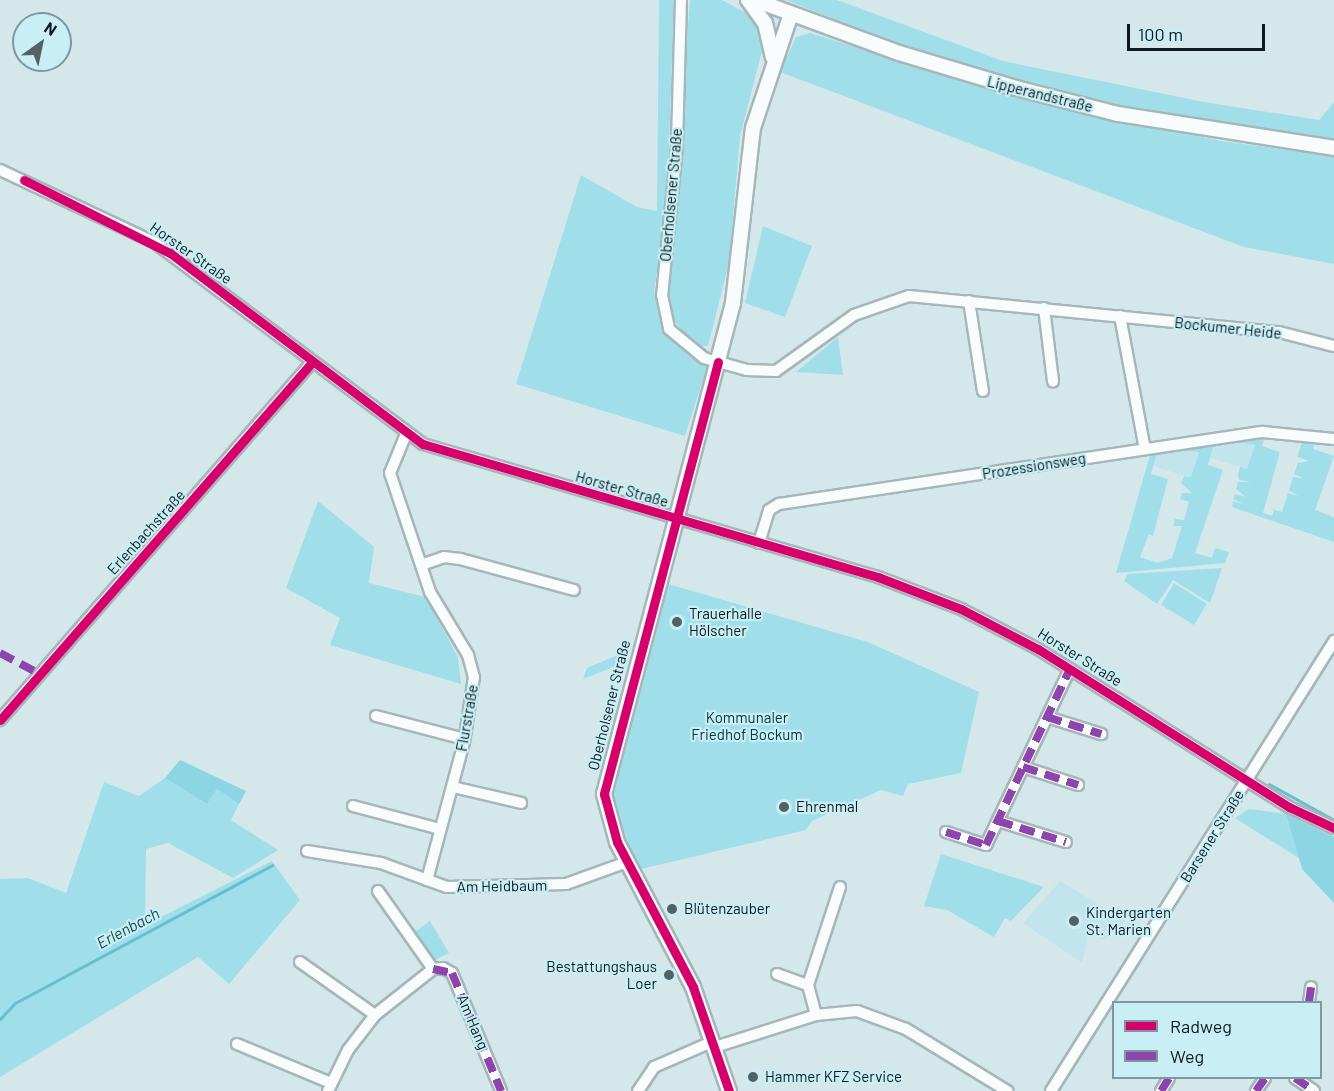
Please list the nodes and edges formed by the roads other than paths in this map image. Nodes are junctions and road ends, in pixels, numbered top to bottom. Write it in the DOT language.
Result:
graph roads {
  1 [pos="681,0"];
  2 [pos="748,0"];
  3 [pos="755,0"];
  4 [pos="791,14"];
  5 [pos="773,59"];
  6 [pos="1334,148"];
  7 [pos="0,170"];
  8 [pos="969,301"];
  9 [pos="1044,308"];
  10 [pos="1120,316"];
  11 [pos="1334,346"];
  12 [pos="312,362"];
  13 [pos="718,362"];
  14 [pos="1053,381"];
  15 [pos="983,391"];
  16 [pos="406,434"];
  17 [pos="1334,439"];
  18 [pos="1145,449"];
  19 [pos="674,519"];
  20 [pos="759,543"];
  21 [pos="421,564"];
  22 [pos="574,590"];
  23 [pos="1334,641"];
  24 [pos="1070,669"];
  25 [pos="376,716"];
  26 [pos="1047,717"];
  27 [pos="0,720"];
  28 [pos="1101,734"];
  29 [pos="464,739"];
  30 [pos="1023,767"];
  31 [pos="1248,780"];
  32 [pos="1078,784"];
  33 [pos="453,787"];
  34 [pos="521,803"];
  35 [pos="352,806"];
  36 [pos="998,820"];
  37 [pos="1334,828"];
  38 [pos="440,829"];
  39 [pos="946,832"];
  40 [pos="1066,842"];
  41 [pos="307,851"];
  42 [pos="627,862"];
  43 [pos="427,880"];
  44 [pos="840,887"];
  45 [pos="378,891"];
  46 [pos="300,962"];
  47 [pos="433,969"];
  48 [pos="777,974"];
  49 [pos="808,985"];
  50 [pos="1311,987"];
  51 [pos="1309,1001"];
  52 [pos="375,1015"];
  53 [pos="816,1015"];
  54 [pos="237,1044"];
  55 [pos="715,1044"];
  56 [pos="1298,1079"];
  57 [pos="329,1087"];
  58 [pos="501,1091"];
  59 [pos="638,1091"];
  60 [pos="729,1091"];
  61 [pos="1007,1091"];
  62 [pos="1051,1091"];
  63 [pos="1314,1091"];
  1 -- 13 [label="street, Oberholsener Straße"];
  2 -- 5 [label="main road"];
  3 -- 4 [label="main road, Lipperandstraße"];
  4 -- 5 [label="main road, Oberholsener Straße"];
  4 -- 6 [label="main road, Lipperandstraße"];
  5 -- 13 [label="main road, Oberholsener Straße"];
  7 -- 12 [label="street, Horster Straße"];
  8 -- 9 [label="street, Bockumer Heide"];
  8 -- 13 [label="street, Bockumer Heide"];
  8 -- 15 [label="street"];
  9 -- 10 [label="street, Bockumer Heide"];
  9 -- 14 [label="street"];
  10 -- 11 [label="street, Bockumer Heide"];
  10 -- 18 [label="street"];
  12 -- 16 [label="street, Horster Straße"];
  12 -- 27 [label="street, Erlenbachstraße"];
  13 -- 19 [label="main road, Oberholsener Straße"];
  16 -- 19 [label="street, Horster Straße"];
  16 -- 21 [label="street, Flurstraße"];
  17 -- 18 [label="street, Prozessionsweg"];
  18 -- 20 [label="street, Prozessionsweg"];
  19 -- 20 [label="street, Horster Straße"];
  19 -- 42 [label="main road, Oberholsener Straße"];
  20 -- 24 [label="street, Horster Straße"];
  21 -- 22 [label="street"];
  21 -- 29 [label="street, Flurstraße"];
  23 -- 31 [label="street, Barsener Straße"];
  24 -- 26 [label="street"];
  24 -- 31 [label="street, Horster Straße"];
  25 -- 29 [label="street"];
  26 -- 28 [label="street"];
  26 -- 30 [label="street"];
  29 -- 33 [label="street, Flurstraße"];
  30 -- 32 [label="street"];
  30 -- 36 [label="street"];
  31 -- 37 [label="street, Horster Straße"];
  31 -- 62 [label="street, Barsener Straße"];
  33 -- 34 [label="street"];
  33 -- 38 [label="street, Flurstraße"];
  35 -- 38 [label="street"];
  36 -- 39 [label="street"];
  36 -- 40 [label="street"];
  38 -- 43 [label="street, Flurstraße"];
  41 -- 43 [label="street, Am Heidbaum"];
  42 -- 43 [label="street, Am Heidbaum"];
  42 -- 55 [label="main road, Oberholsener Straße"];
  44 -- 49 [label="street"];
  45 -- 47 [label="street, Am Hang"];
  46 -- 52 [label="street"];
  47 -- 52 [label="street"];
  47 -- 58 [label="street, Am Hang"];
  48 -- 49 [label="street"];
  49 -- 53 [label="street"];
  50 -- 51 [label="street"];
  52 -- 57 [label="street"];
  53 -- 55 [label="street"];
  53 -- 61 [label="street"];
  54 -- 57 [label="street"];
  55 -- 59 [label="street"];
  55 -- 60 [label="main road, Oberholsener Straße"];
  56 -- 63 [label="street"];
}
